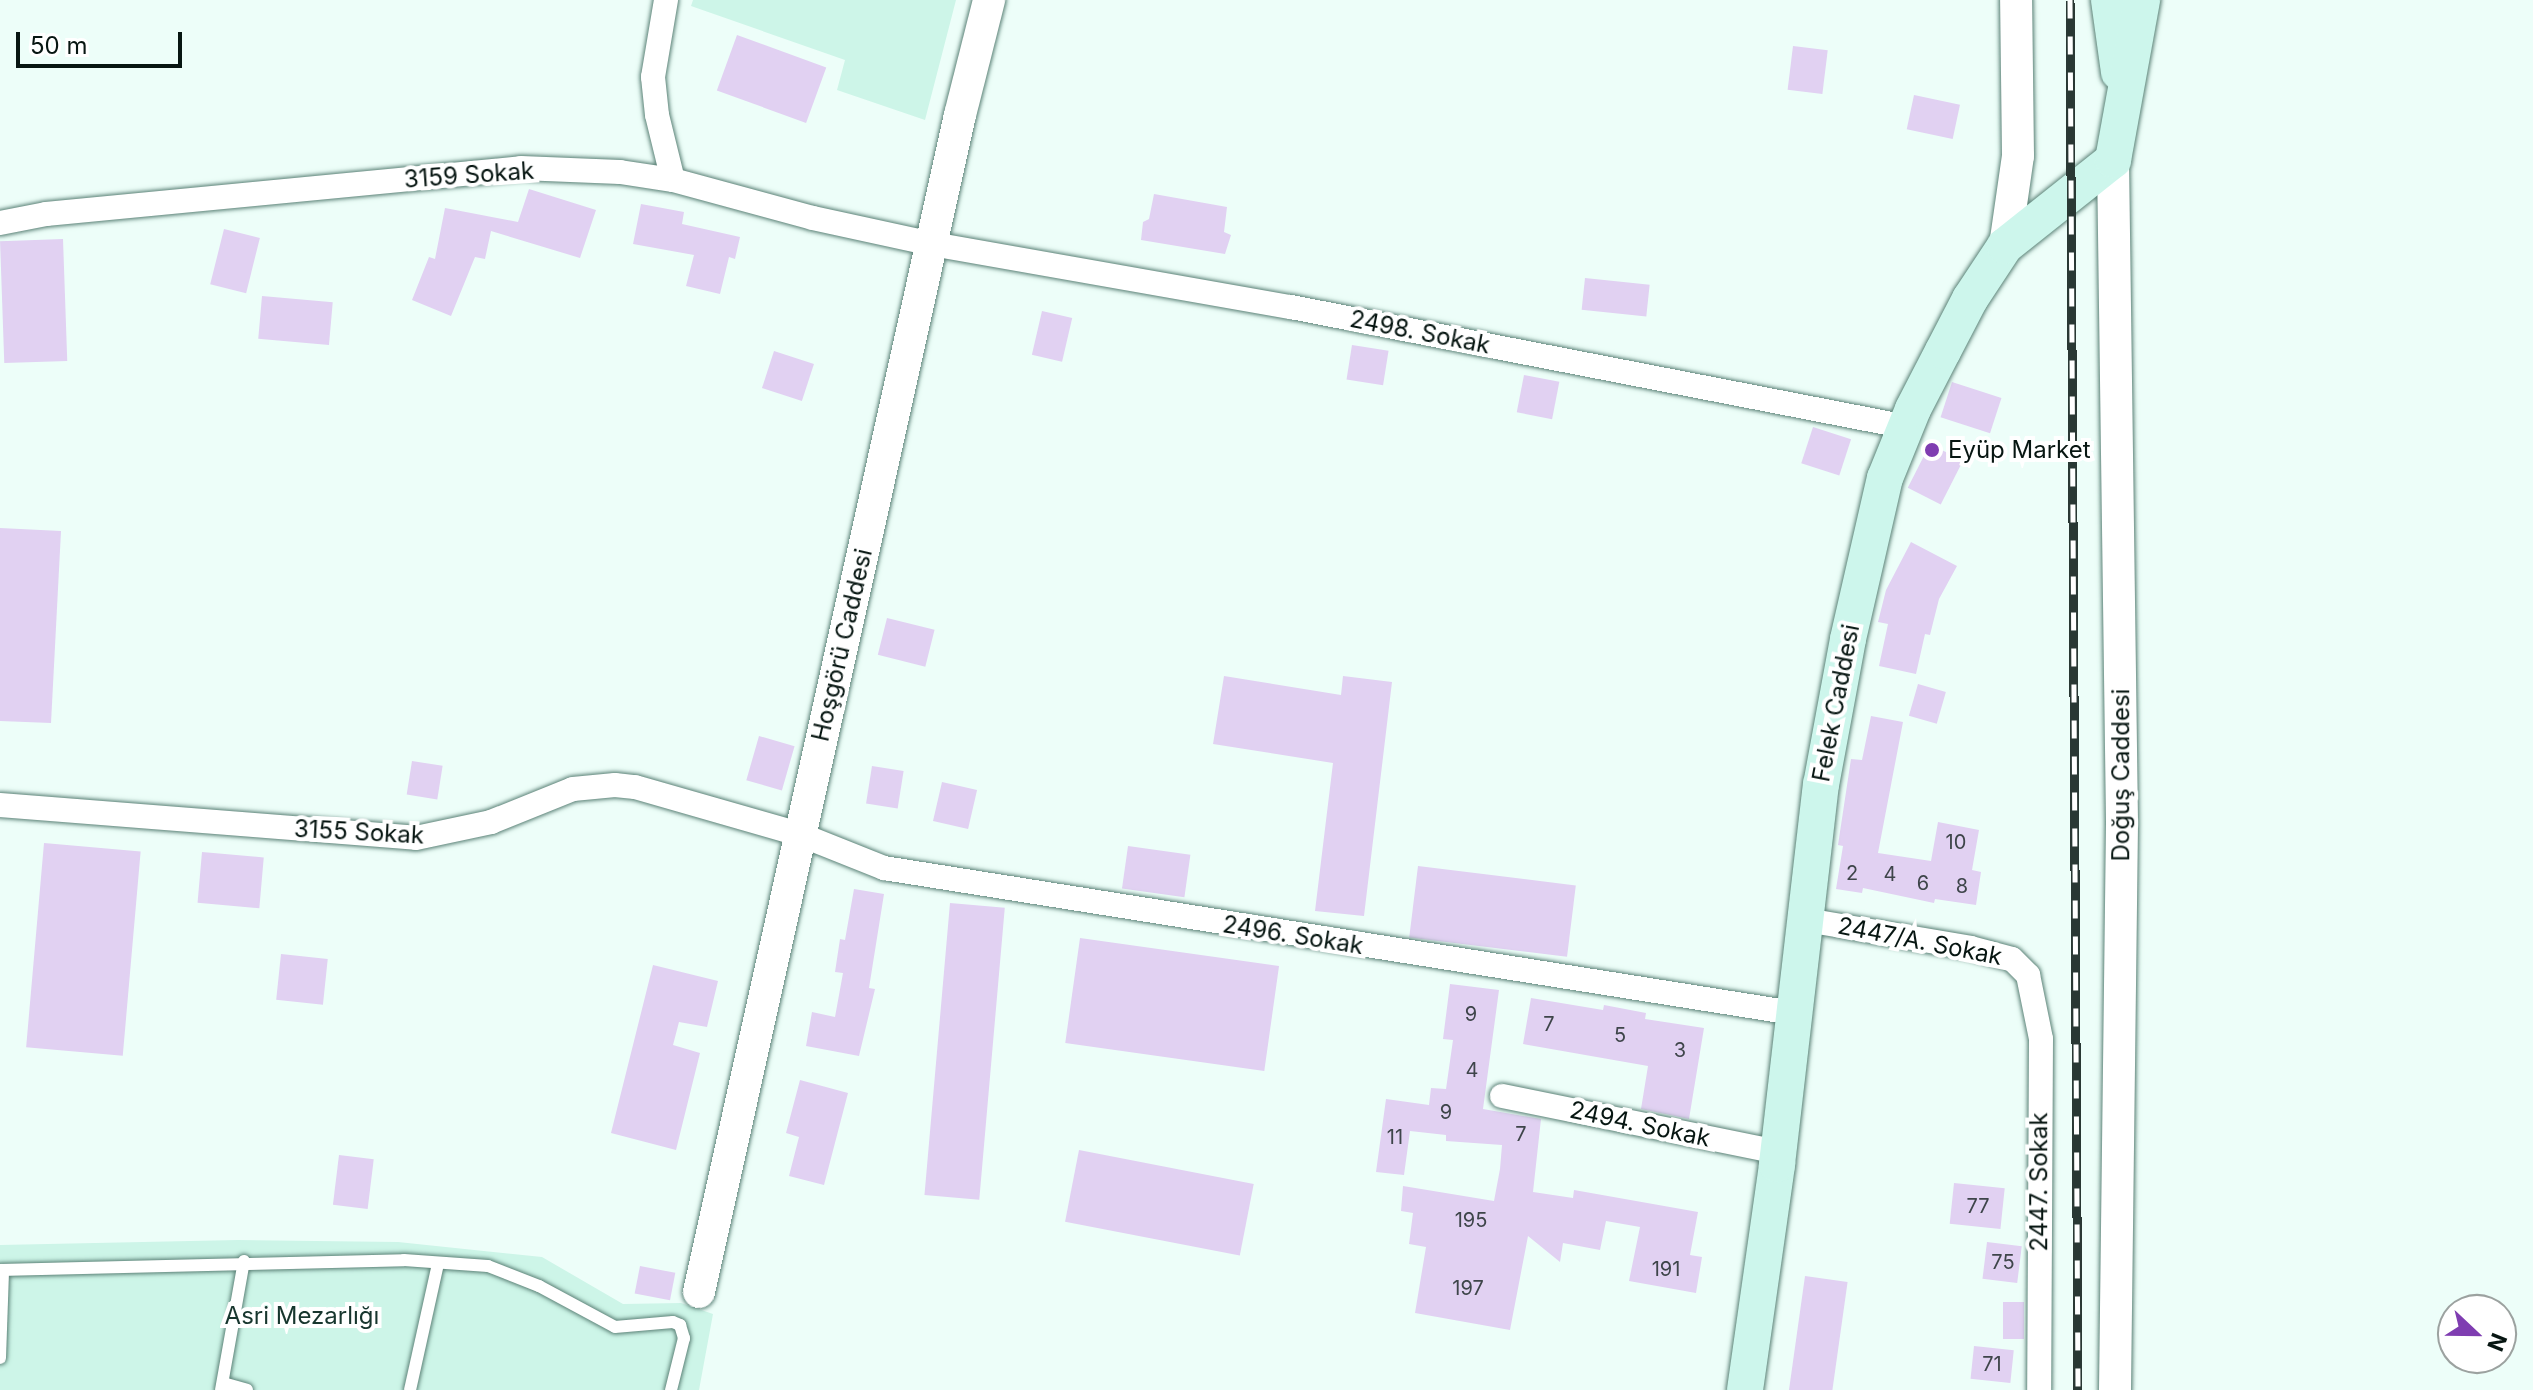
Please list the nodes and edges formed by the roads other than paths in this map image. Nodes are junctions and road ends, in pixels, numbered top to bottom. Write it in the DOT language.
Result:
graph roads {
  1 [pos="666,0"];
  2 [pos="989,0"];
  3 [pos="2016,0"];
  4 [pos="2109,0"];
  5 [pos="2142,0"];
  6 [pos="2123,97"];
  7 [pos="2113,160"];
  8 [pos="673,180"];
  9 [pos="0,223"];
  10 [pos="932,244"];
  11 [pos="2005,246"];
  12 [pos="1907,427"];
  13 [pos="0,805"];
  14 [pos="799,834"];
  15 [pos="1806,920"];
  16 [pos="2028,975"];
  17 [pos="1793,1013"];
  18 [pos="1502,1096"];
  19 [pos="1778,1152"];
  20 [pos="244,1261"];
  21 [pos="438,1264"];
  22 [pos="2,1270"];
  23 [pos="699,1292"];
  24 [pos="0,1358"];
  25 [pos="222,1386"];
  26 [pos="247,1390"];
  27 [pos="410,1390"];
  28 [pos="671,1390"];
  29 [pos="1745,1390"];
  30 [pos="2039,1390"];
  31 [pos="2115,1390"];
  1 -- 8 [label="street"];
  2 -- 10 [label="street, Hoşgörü Caddesi"];
  3 -- 11 [label="street"];
  4 -- 6 [label="main road"];
  5 -- 6 [label="main road"];
  6 -- 7 [label="main road"];
  7 -- 11 [label="main road, Felek Caddesi"];
  7 -- 31 [label="street, Doğuş Caddesi"];
  8 -- 9 [label="street, 3159 Sokak"];
  8 -- 10 [label="street, 3159 Sokak"];
  10 -- 12 [label="street, 2498. Sokak"];
  10 -- 14 [label="street, Hoşgörü Caddesi"];
  11 -- 12 [label="main road, Felek Caddesi"];
  12 -- 15 [label="main road, Felek Caddesi"];
  13 -- 14 [label="street, 3155 Sokak"];
  14 -- 17 [label="street, 2496. Sokak"];
  14 -- 23 [label="street, Hoşgörü Caddesi"];
  15 -- 16 [label="street, 2447/A. Sokak"];
  15 -- 17 [label="main road, Felek Caddesi"];
  16 -- 30 [label="street, 2447. Sokak"];
  17 -- 19 [label="main road, Felek Caddesi"];
  18 -- 19 [label="street, 2494. Sokak"];
  19 -- 29 [label="main road, Felek Caddesi"];
  20 -- 21 [label="lane"];
  20 -- 22 [label="lane"];
  20 -- 25 [label="lane"];
  21 -- 27 [label="lane"];
  21 -- 28 [label="lane"];
  22 -- 24 [label="lane"];
  25 -- 26 [label="lane"];
}
